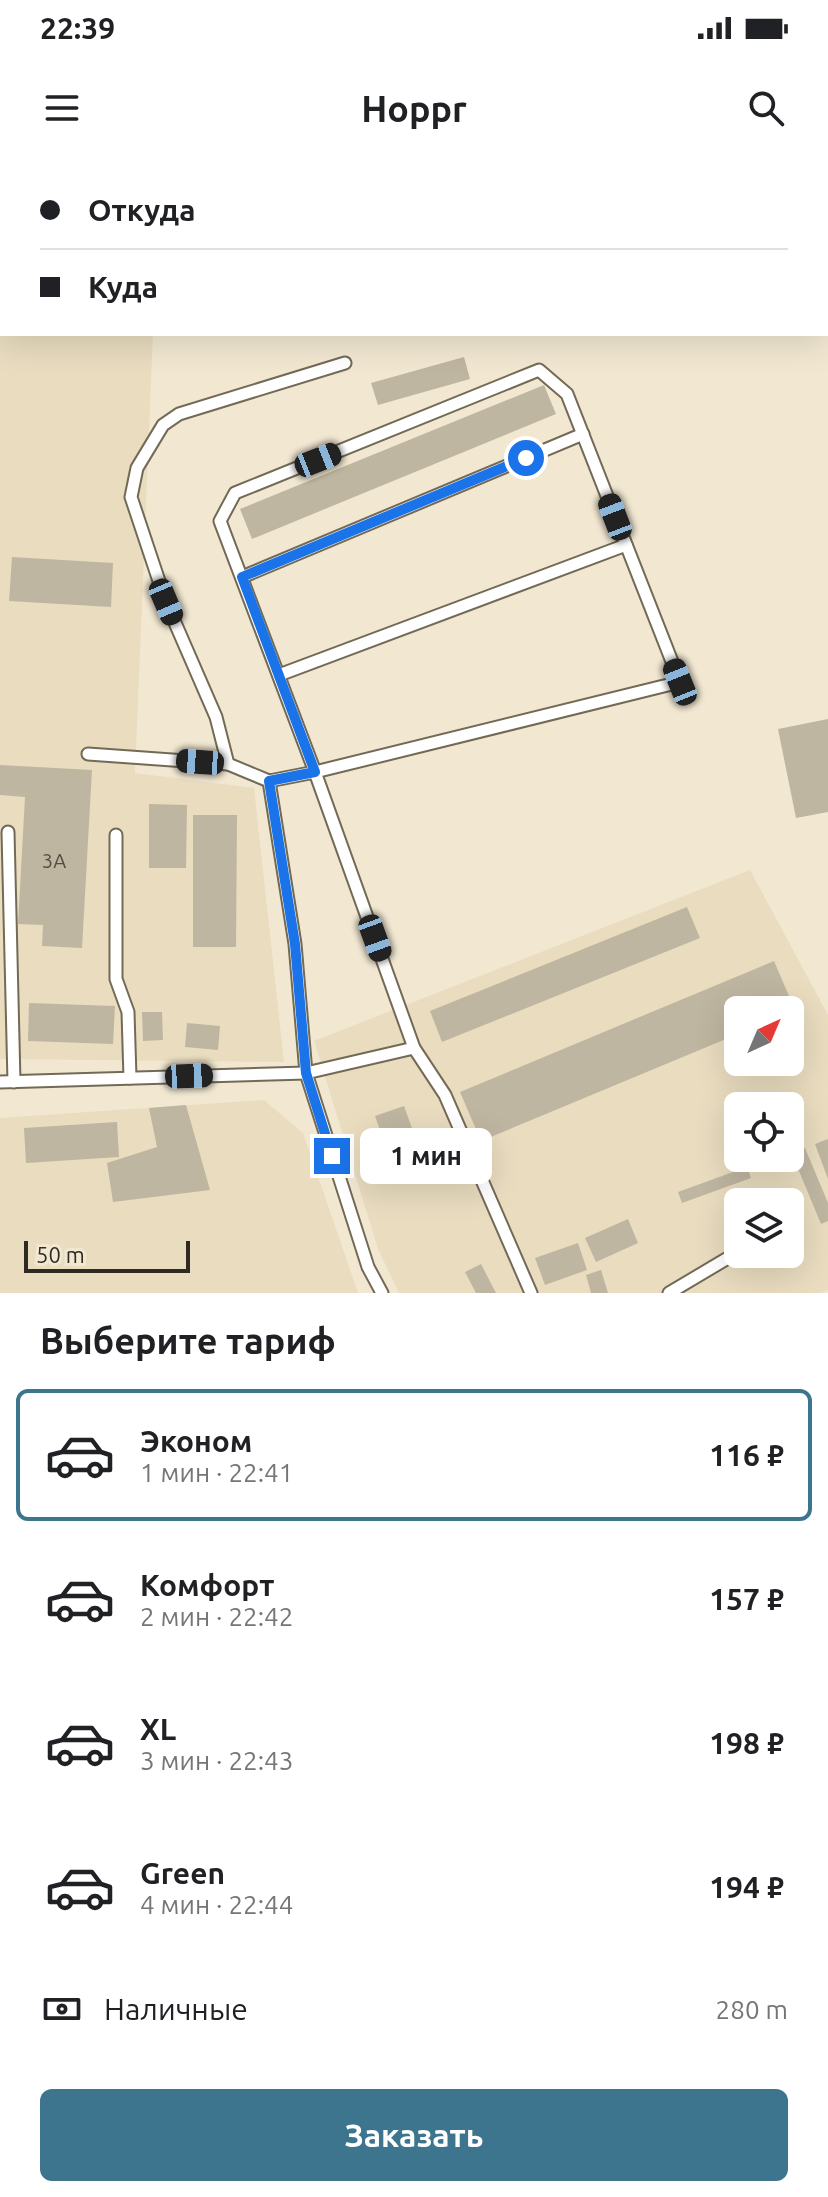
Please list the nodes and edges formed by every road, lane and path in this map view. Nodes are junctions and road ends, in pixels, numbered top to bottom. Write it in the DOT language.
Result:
graph roads {
  1 [pos="345,363"];
  2 [pos="583,434"];
  3 [pos="626,545"];
  4 [pos="242,577"];
  5 [pos="279,675"];
  6 [pos="88,754"];
  7 [pos="228,764"];
  8 [pos="315,772"];
  9 [pos="269,781"];
  10 [pos="8,832"];
  11 [pos="116,835"];
  12 [pos="414,1048"];
  13 [pos="306,1073"];
  14 [pos="130,1078"];
  15 [pos="0,1082"];
  16 [pos="14,1082"];
  17 [pos="724,1260"];
  18 [pos="382,1293"];
  19 [pos="531,1293"];
  20 [pos="669,1293"];
  1 -- 7 [label="lane"];
  2 -- 3 [label="lane"];
  2 -- 4 [label="lane"];
  2 -- 4 [label="lane"];
  3 -- 5 [label="lane"];
  3 -- 8 [label="lane"];
  4 -- 5 [label="lane"];
  5 -- 8 [label="lane"];
  6 -- 7 [label="lane"];
  7 -- 9 [label="lane"];
  8 -- 9 [label="lane"];
  8 -- 12 [label="lane"];
  9 -- 13 [label="lane"];
  10 -- 16 [label="lane"];
  11 -- 14 [label="lane"];
  12 -- 13 [label="lane"];
  12 -- 19 [label="lane"];
  13 -- 14 [label="lane"];
  13 -- 18 [label="lane"];
  14 -- 16 [label="lane"];
  15 -- 16 [label="lane"];
  17 -- 20 [label="lane"];
}
